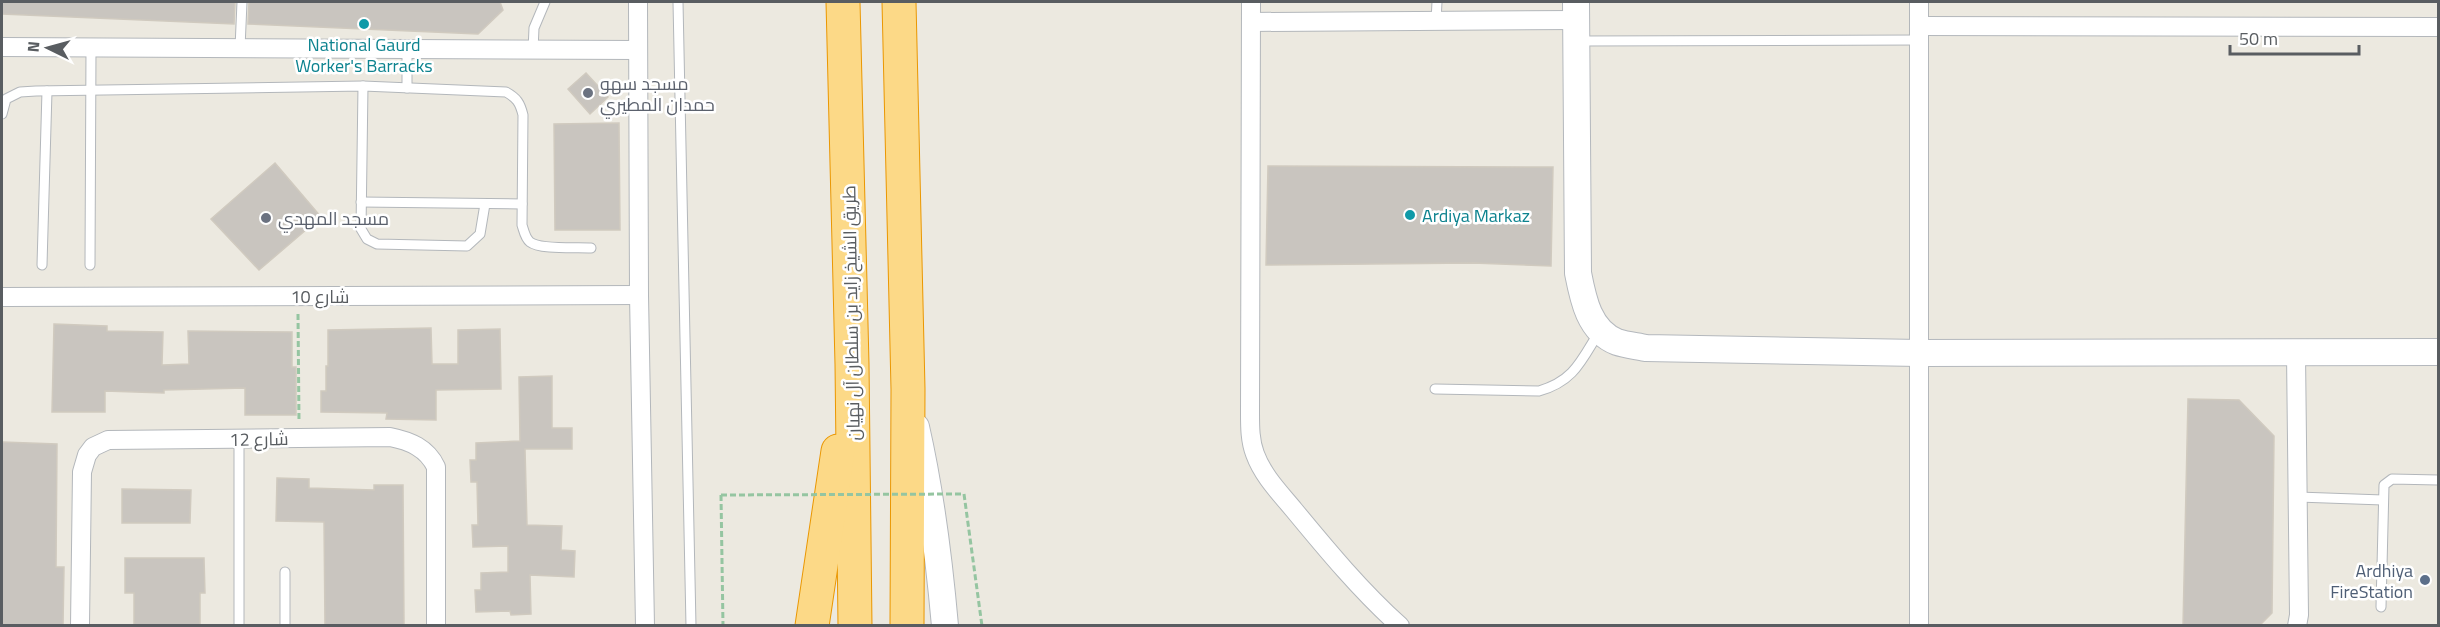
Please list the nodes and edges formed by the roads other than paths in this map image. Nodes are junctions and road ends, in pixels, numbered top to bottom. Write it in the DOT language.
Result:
graph roads {
  1 [pos="242,2"];
  2 [pos="545,2"];
  3 [pos="638,2"];
  4 [pos="678,2"];
  5 [pos="843,2"];
  6 [pos="899,2"];
  7 [pos="1251,2"];
  8 [pos="1437,2"];
  9 [pos="1919,2"];
  10 [pos="1436,21"];
  11 [pos="1576,21"];
  12 [pos="1251,22"];
  13 [pos="2439,27"];
  14 [pos="1919,33"];
  15 [pos="2,48"];
  16 [pos="91,48"];
  17 [pos="240,48"];
  18 [pos="407,49"];
  19 [pos="533,50"];
  20 [pos="638,50"];
  21 [pos="363,86"];
  22 [pos="406,88"];
  23 [pos="47,91"];
  24 [pos="91,91"];
  25 [pos="2,114"];
  26 [pos="361,202"];
  27 [pos="485,204"];
  28 [pos="522,204"];
  29 [pos="591,248"];
  30 [pos="42,265"];
  31 [pos="90,265"];
  32 [pos="639,295"];
  33 [pos="2,297"];
  34 [pos="1600,330"];
  35 [pos="2439,352"];
  36 [pos="1919,353"];
  37 [pos="2296,354"];
  38 [pos="852,364"];
  39 [pos="908,388"];
  40 [pos="1435,388"];
  41 [pos="239,440"];
  42 [pos="2439,480"];
  43 [pos="2298,497"];
  44 [pos="2383,500"];
  45 [pos="285,572"];
  46 [pos="2381,607"];
  47 [pos="80,626"];
  48 [pos="239,626"];
  49 [pos="285,626"];
  50 [pos="436,626"];
  51 [pos="645,626"];
  52 [pos="691,626"];
  53 [pos="812,626"];
  54 [pos="855,626"];
  55 [pos="907,626"];
  56 [pos="945,626"];
  57 [pos="1400,626"];
  58 [pos="1919,626"];
  59 [pos="2297,626"];
  1 -- 17 [label="lane"];
  2 -- 19 [label="lane"];
  3 -- 20 [label="street"];
  4 -- 52 [label="lane"];
  5 -- 38 [label="highway, طريق الشيخ زايد بن سلطان آل نهيان"];
  6 -- 39 [label="highway"];
  7 -- 12 [label="street"];
  8 -- 10 [label="lane"];
  9 -- 14 [label="street"];
  10 -- 11 [label="street"];
  10 -- 12 [label="street"];
  11 -- 14 [label="lane"];
  11 -- 34 [label="street"];
  12 -- 57 [label="street"];
  13 -- 14 [label="street"];
  14 -- 36 [label="street"];
  15 -- 16 [label="street"];
  16 -- 17 [label="street"];
  16 -- 24 [label="lane"];
  17 -- 18 [label="street"];
  18 -- 19 [label="street"];
  18 -- 22 [label="lane"];
  19 -- 20 [label="street"];
  20 -- 32 [label="street"];
  21 -- 22 [label="lane"];
  21 -- 24 [label="lane"];
  21 -- 26 [label="lane"];
  22 -- 28 [label="lane"];
  23 -- 24 [label="lane"];
  23 -- 25 [label="lane"];
  23 -- 30 [label="lane"];
  24 -- 31 [label="lane"];
  26 -- 27 [label="lane"];
  26 -- 27 [label="lane"];
  27 -- 28 [label="lane"];
  28 -- 29 [label="lane"];
  32 -- 33 [label="street, شارع 10"];
  32 -- 51 [label="street"];
  34 -- 36 [label="street"];
  34 -- 40 [label="lane"];
  35 -- 37 [label="street"];
  36 -- 37 [label="street"];
  36 -- 58 [label="street"];
  37 -- 43 [label="street"];
  38 -- 53 [label="highway"];
  38 -- 54 [label="highway, طريق الشيخ زايد بن سلطان آل نهيان"];
  39 -- 55 [label="highway"];
  39 -- 56 [label="street"];
  41 -- 47 [label="street, شارع 12"];
  41 -- 48 [label="lane"];
  41 -- 50 [label="street, شارع 12"];
  42 -- 44 [label="lane"];
  43 -- 44 [label="lane"];
  43 -- 59 [label="street"];
  44 -- 46 [label="lane"];
  45 -- 49 [label="lane"];
}
